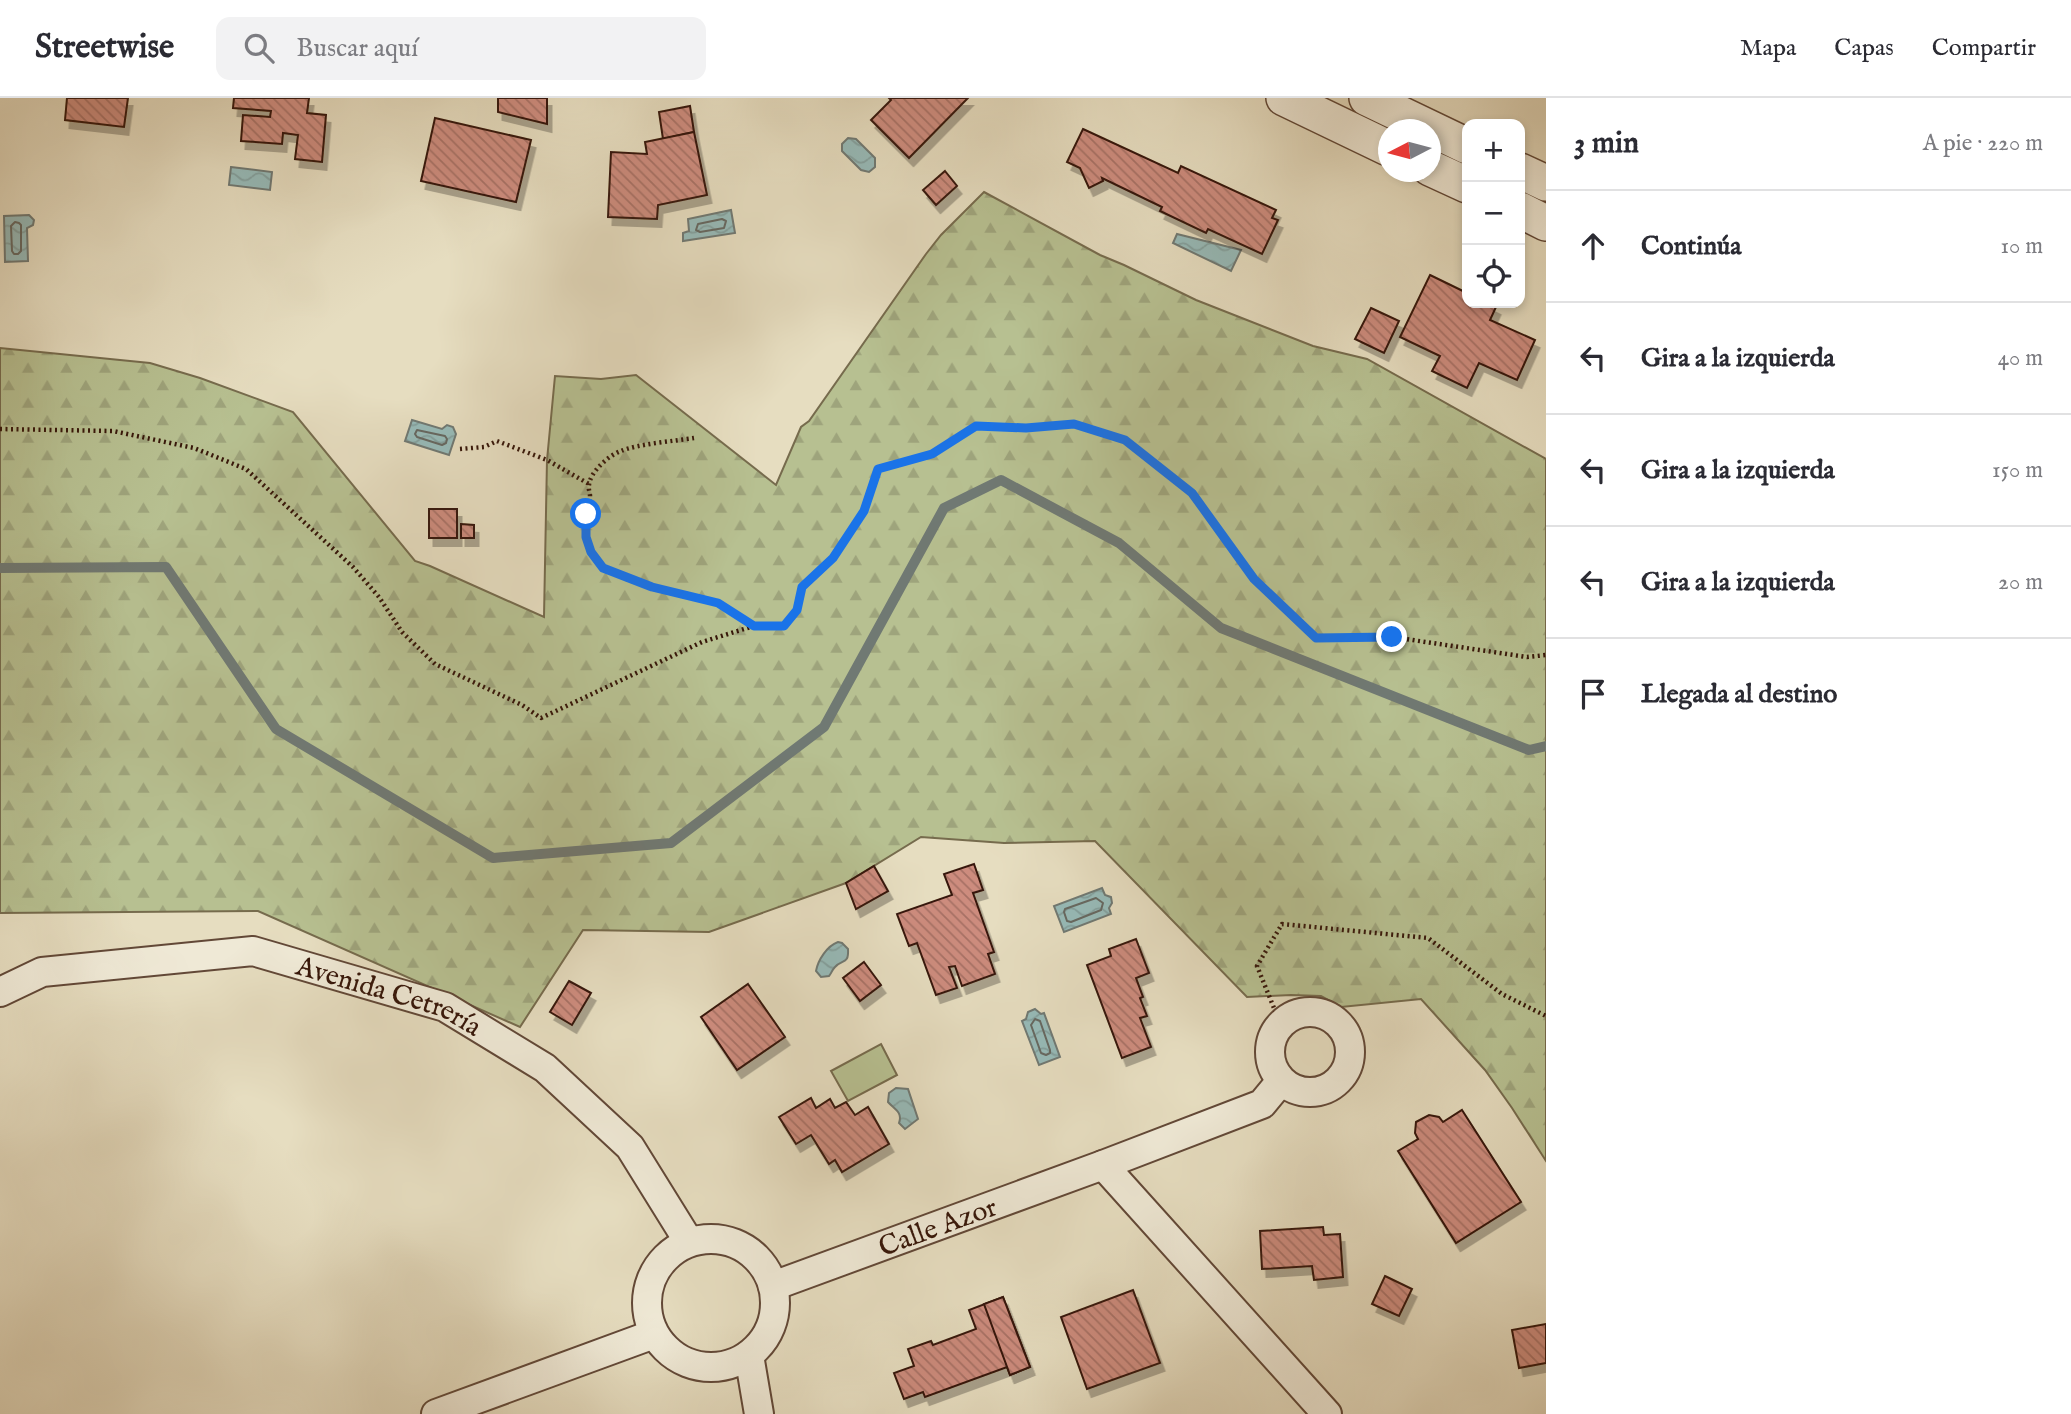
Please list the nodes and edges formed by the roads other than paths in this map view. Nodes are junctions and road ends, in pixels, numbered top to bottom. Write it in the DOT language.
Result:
graph roads {
  1 [pos="1284,98"];
  2 [pos="1367,98"];
  3 [pos="1378,143"];
  4 [pos="1462,144"];
  5 [pos="1441,173"];
  6 [pos="1525,173"];
  7 [pos="1462,183"];
  8 [pos="1546,183"];
  9 [pos="1525,212"];
  10 [pos="1546,223"];
  11 [pos="0,992"];
  12 [pos="1281,1081"];
  13 [pos="1104,1165"];
  14 [pos="689,1241"];
  15 [pos="773,1286"];
  16 [pos="653,1334"];
  17 [pos="749,1355"];
  18 [pos="436,1414"];
  19 [pos="759,1414"];
  20 [pos="1327,1414"];
  1 -- 3 [label="street"];
  2 -- 4 [label="street"];
  5 -- 7 [label="street"];
  6 -- 8 [label="street"];
  9 -- 10 [label="street"];
  11 -- 14 [label="street, Avenida Cetrería"];
  12 -- 12 [label="street"];
  12 -- 13 [label="street, Calle Azor"];
  13 -- 15 [label="street, Calle Azor"];
  13 -- 20 [label="street"];
  14 -- 15 [label="street"];
  14 -- 16 [label="street"];
  15 -- 17 [label="street"];
  16 -- 17 [label="street"];
  16 -- 18 [label="street"];
  17 -- 19 [label="street"];
}
